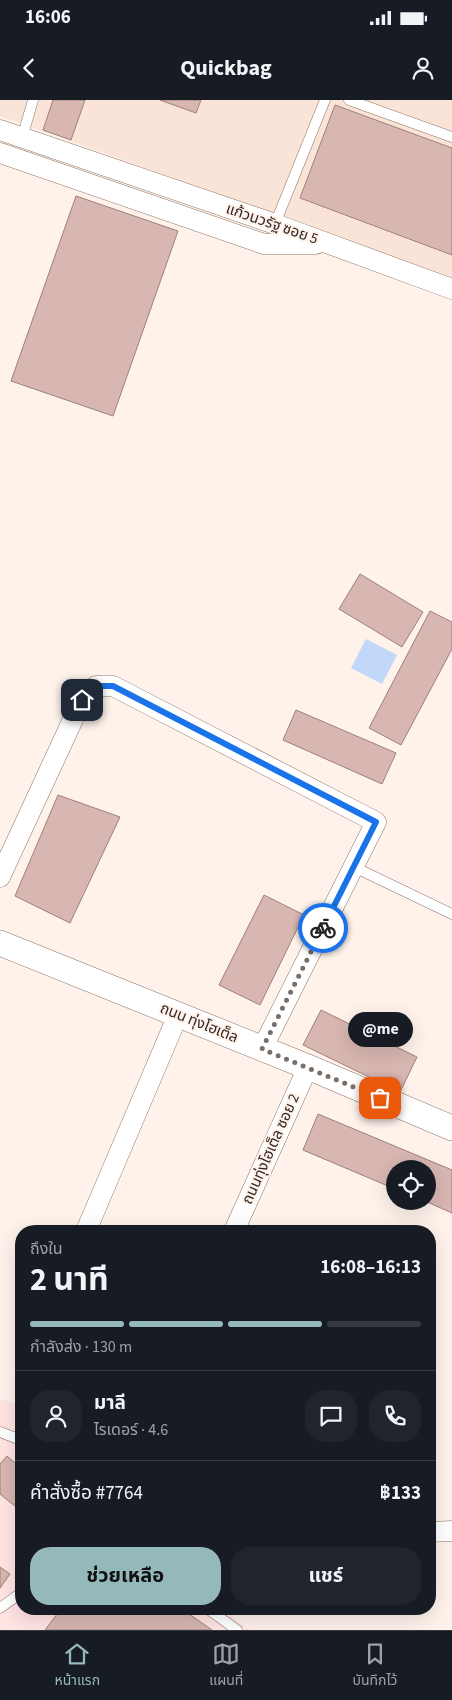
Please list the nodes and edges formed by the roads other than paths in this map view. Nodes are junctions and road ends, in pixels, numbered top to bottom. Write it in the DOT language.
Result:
graph roads {
  1 [pos="33,100"];
  2 [pos="325,100"];
  3 [pos="349,100"];
  4 [pos="0,130"];
  5 [pos="451,135"];
  6 [pos="22,138"];
  7 [pos="0,153"];
  8 [pos="275,224"];
  9 [pos="264,244"];
  10 [pos="331,245"];
  11 [pos="452,289"];
  12 [pos="354,867"];
  13 [pos="0,877"];
  14 [pos="452,914"];
  15 [pos="0,943"];
  16 [pos="178,1015"];
  17 [pos="262,1049"];
  18 [pos="308,1067"];
  19 [pos="452,1128"];
  20 [pos="89,1225"];
  21 [pos="237,1225"];
  22 [pos="0,1432"];
  23 [pos="15,1438"];
  24 [pos="452,1531"];
  25 [pos="436,1532"];
  26 [pos="15,1597"];
  27 [pos="0,1608"];
  28 [pos="216,1615"];
  29 [pos="237,1630"];
  1 -- 6 [label="lane"];
  2 -- 8 [label="lane"];
  3 -- 5 [label="lane"];
  4 -- 6 [label="street, แก้วนวรัฐ ซอย 5"];
  6 -- 8 [label="street, แก้วนวรัฐ ซอย 5"];
  7 -- 9 [label="street, แก้วนวรัฐ ซอย 5"];
  8 -- 9 [label="street"];
  8 -- 10 [label="street, แก้วนวรัฐ ซอย 5"];
  9 -- 10 [label="street, แก้วนวรัฐ ซอย 5"];
  10 -- 11 [label="street"];
  12 -- 13 [label="street"];
  12 -- 14 [label="lane"];
  12 -- 17 [label="street"];
  15 -- 16 [label="street, ถนน ทุ่งโฮเต็ล"];
  16 -- 17 [label="street, ถนน ทุ่งโฮเต็ล"];
  16 -- 20 [label="street"];
  17 -- 18 [label="street, ถนน ทุ่งโฮเต็ล"];
  18 -- 19 [label="street, ถนน ทุ่งโฮเต็ล"];
  18 -- 21 [label="street, ถนนทุ่งโฮเต็ล ซอย 2"];
  22 -- 23 [label="lane"];
  24 -- 25 [label="street"];
  26 -- 27 [label="lane"];
  28 -- 29 [label="lane"];
}
